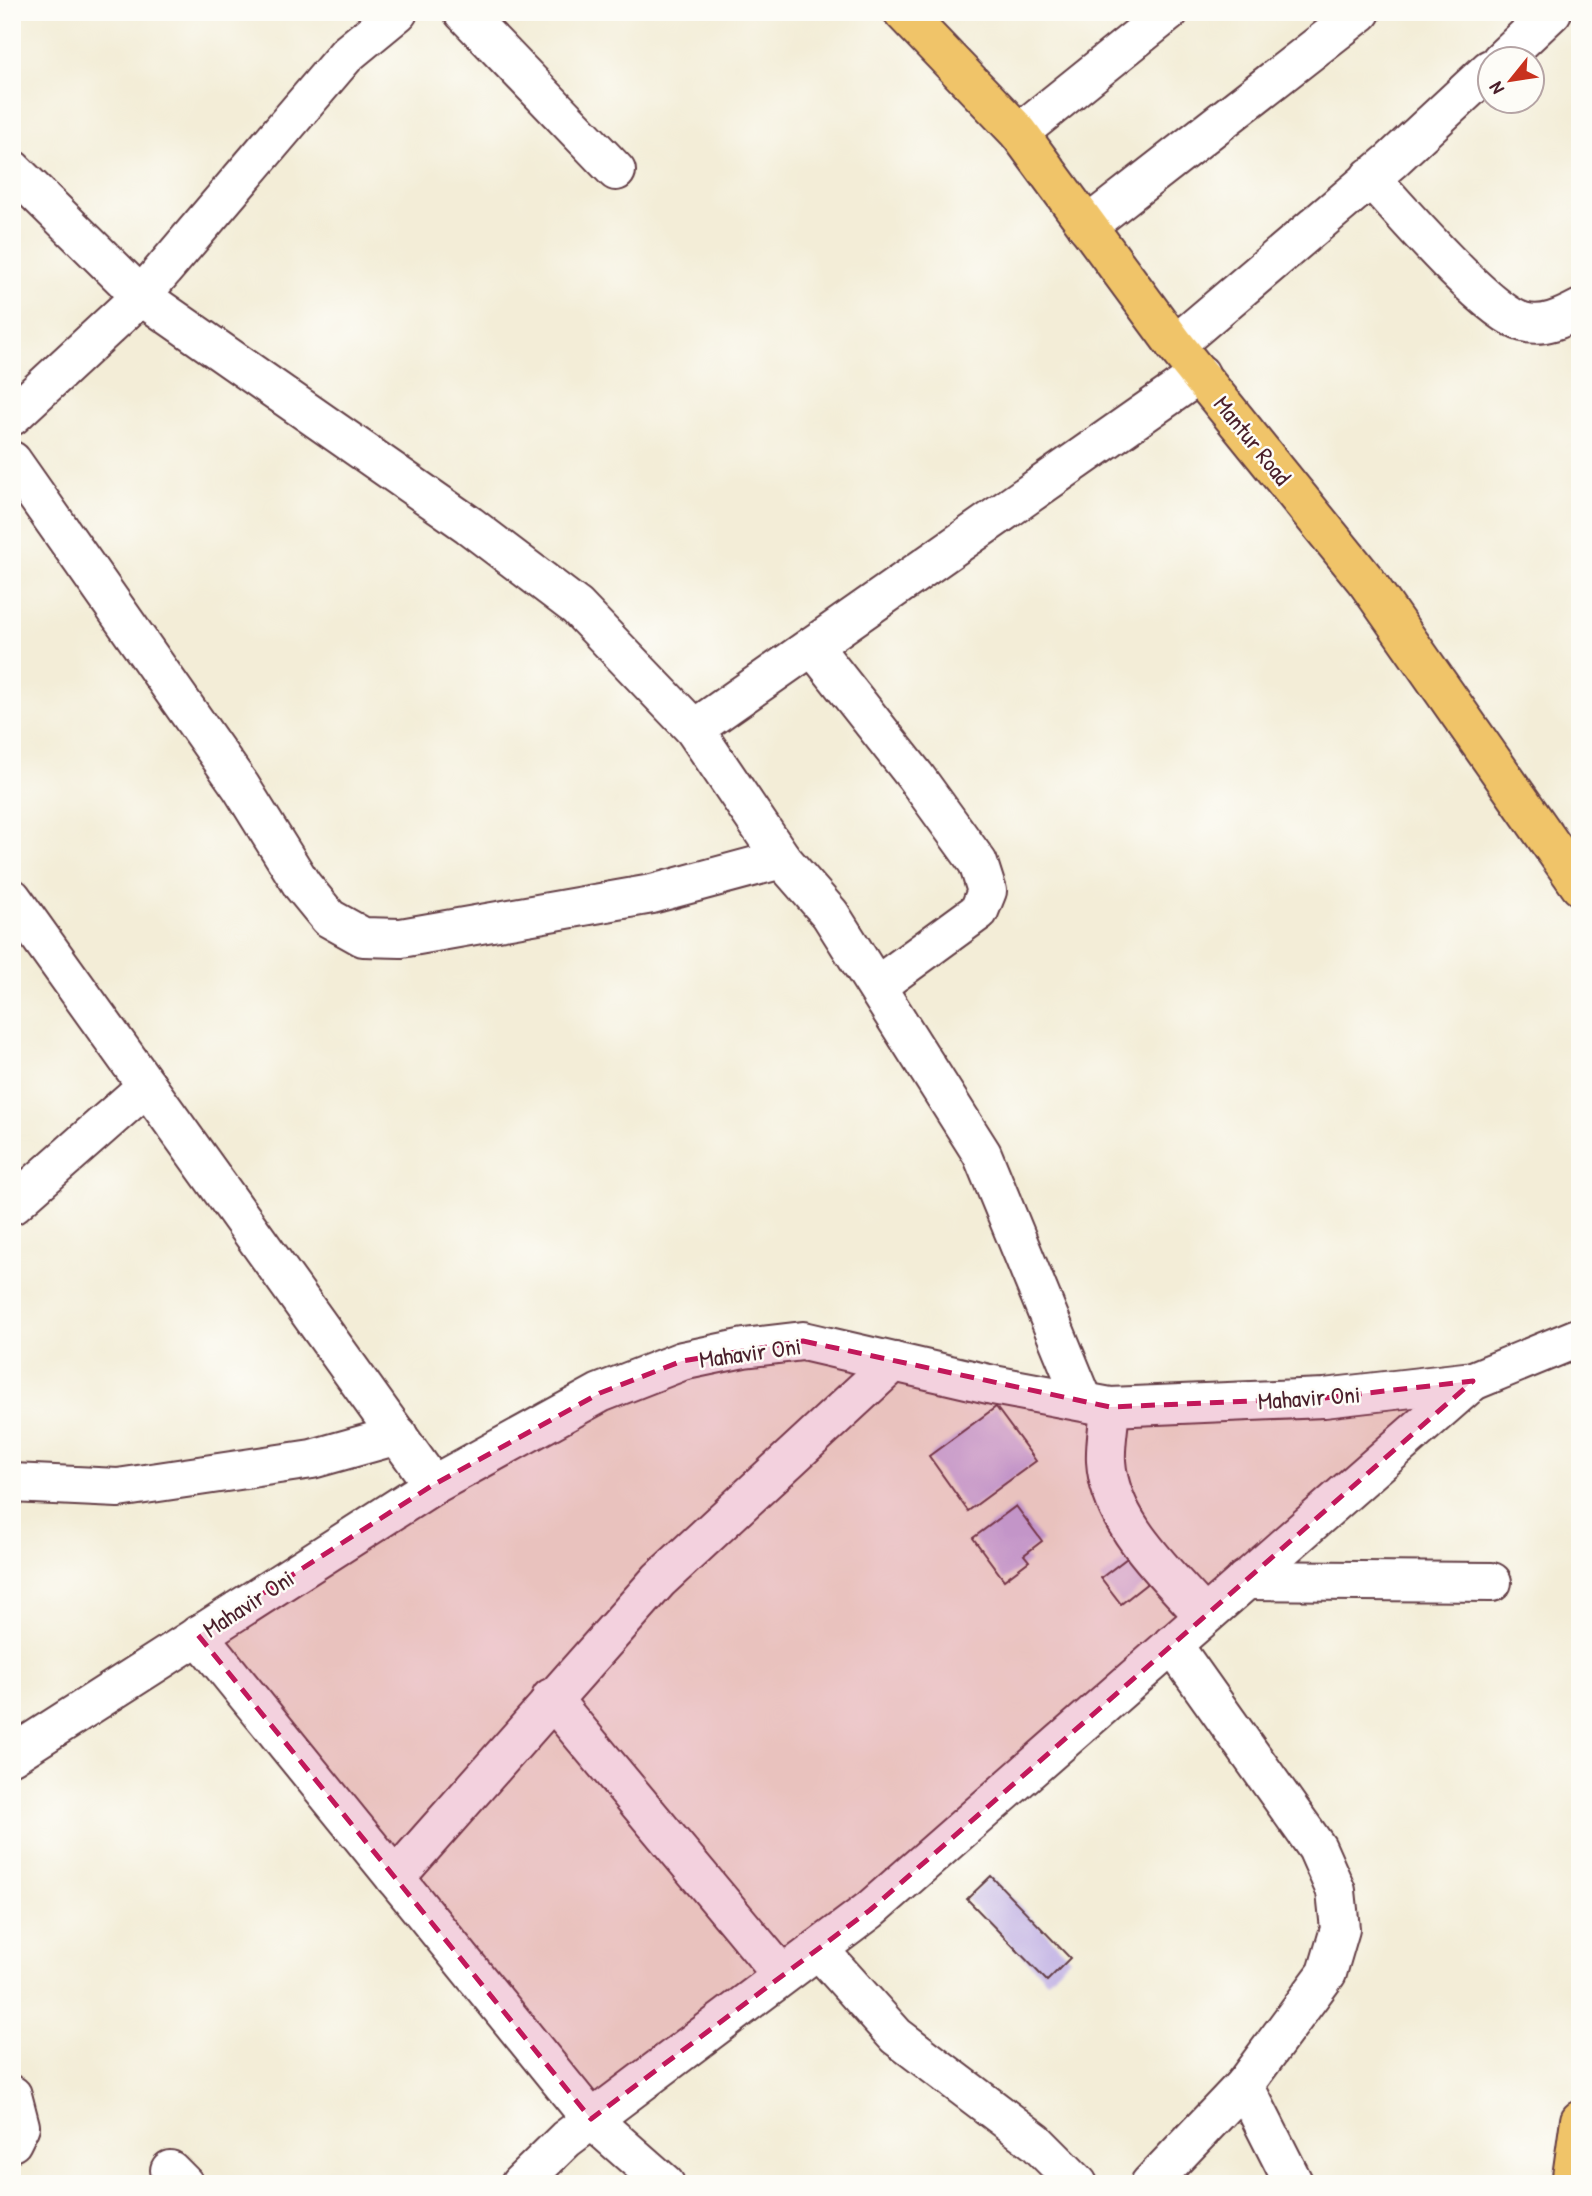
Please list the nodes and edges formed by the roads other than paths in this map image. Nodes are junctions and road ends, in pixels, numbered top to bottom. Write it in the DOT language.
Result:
graph roads {
  1 [pos="398,12"];
  2 [pos="463,12"];
  3 [pos="903,12"];
  4 [pos="1169,12"];
  5 [pos="1361,12"];
  6 [pos="1552,12"];
  7 [pos="1516,46"];
  8 [pos="1476,82"];
  9 [pos="1019,133"];
  10 [pos="12,169"];
  11 [pos="616,171"];
  12 [pos="1370,177"];
  13 [pos="1087,226"];
  14 [pos="141,296"];
  15 [pos="1580,309"];
  16 [pos="1175,345"];
  17 [pos="1200,374"];
  18 [pos="12,416"];
  19 [pos="12,461"];
  20 [pos="814,648"];
  21 [pos="694,729"];
  22 [pos="782,859"];
  23 [pos="1580,886"];
  24 [pos="12,898"];
  25 [pos="877,985"];
  26 [pos="147,1086"];
  27 [pos="12,1205"];
  28 [pos="1580,1337"];
  29 [pos="894,1362"];
  30 [pos="1473,1381"];
  31 [pos="1096,1404"];
  32 [pos="398,1435"];
  33 [pos="12,1483"];
  34 [pos="433,1485"];
  35 [pos="1245,1580"];
  36 [pos="1492,1582"];
  37 [pos="1204,1616"];
  38 [pos="198,1635"];
  39 [pos="1172,1644"];
  40 [pos="551,1698"];
  41 [pos="12,1755"];
  42 [pos="395,1878"];
  43 [pos="818,1949"];
  44 [pos="782,1975"];
  45 [pos="1244,2085"];
  46 [pos="12,2095"];
  47 [pos="591,2119"];
  48 [pos="1580,2120"];
  49 [pos="12,2142"];
  50 [pos="520,2184"];
  51 [pos="665,2184"];
  52 [pos="1078,2184"];
  53 [pos="1150,2184"];
  54 [pos="1294,2184"];
  55 [pos="1571,2184"];
  1 -- 14 [label="street"];
  2 -- 11 [label="street"];
  3 -- 9 [label="main road, Mantur Road"];
  4 -- 9 [label="street"];
  5 -- 13 [label="street"];
  6 -- 7 [label="street"];
  8 -- 12 [label="street"];
  9 -- 13 [label="main road, Mantur Road"];
  10 -- 14 [label="street"];
  12 -- 15 [label="street"];
  12 -- 16 [label="street"];
  13 -- 16 [label="main road, Mantur Road"];
  14 -- 18 [label="street"];
  14 -- 21 [label="street"];
  16 -- 17 [label="main road, Mantur Road"];
  17 -- 20 [label="street"];
  17 -- 23 [label="main road, Mantur Road"];
  19 -- 22 [label="street"];
  20 -- 21 [label="street"];
  20 -- 25 [label="street"];
  21 -- 22 [label="street"];
  22 -- 25 [label="street"];
  24 -- 26 [label="street"];
  25 -- 31 [label="street"];
  26 -- 27 [label="street"];
  26 -- 32 [label="street"];
  28 -- 30 [label="street, Mahavir Oni"];
  29 -- 31 [label="street, Mahavir Oni"];
  29 -- 34 [label="street, Mahavir Oni"];
  29 -- 40 [label="street"];
  30 -- 31 [label="street, Mahavir Oni"];
  30 -- 35 [label="street"];
  31 -- 37 [label="street"];
  32 -- 33 [label="street"];
  32 -- 34 [label="street"];
  34 -- 38 [label="street, Mahavir Oni"];
  35 -- 36 [label="street"];
  35 -- 37 [label="street"];
  37 -- 39 [label="street"];
  38 -- 41 [label="street, Mahavir Oni"];
  38 -- 42 [label="street"];
  39 -- 43 [label="street"];
  39 -- 45 [label="street"];
  40 -- 42 [label="street"];
  40 -- 44 [label="street"];
  42 -- 47 [label="street"];
  43 -- 44 [label="street"];
  43 -- 52 [label="street"];
  44 -- 47 [label="street"];
  45 -- 53 [label="street"];
  45 -- 54 [label="street"];
  46 -- 49 [label="street"];
  47 -- 50 [label="street"];
  47 -- 51 [label="street"];
  48 -- 55 [label="main road"];
}
